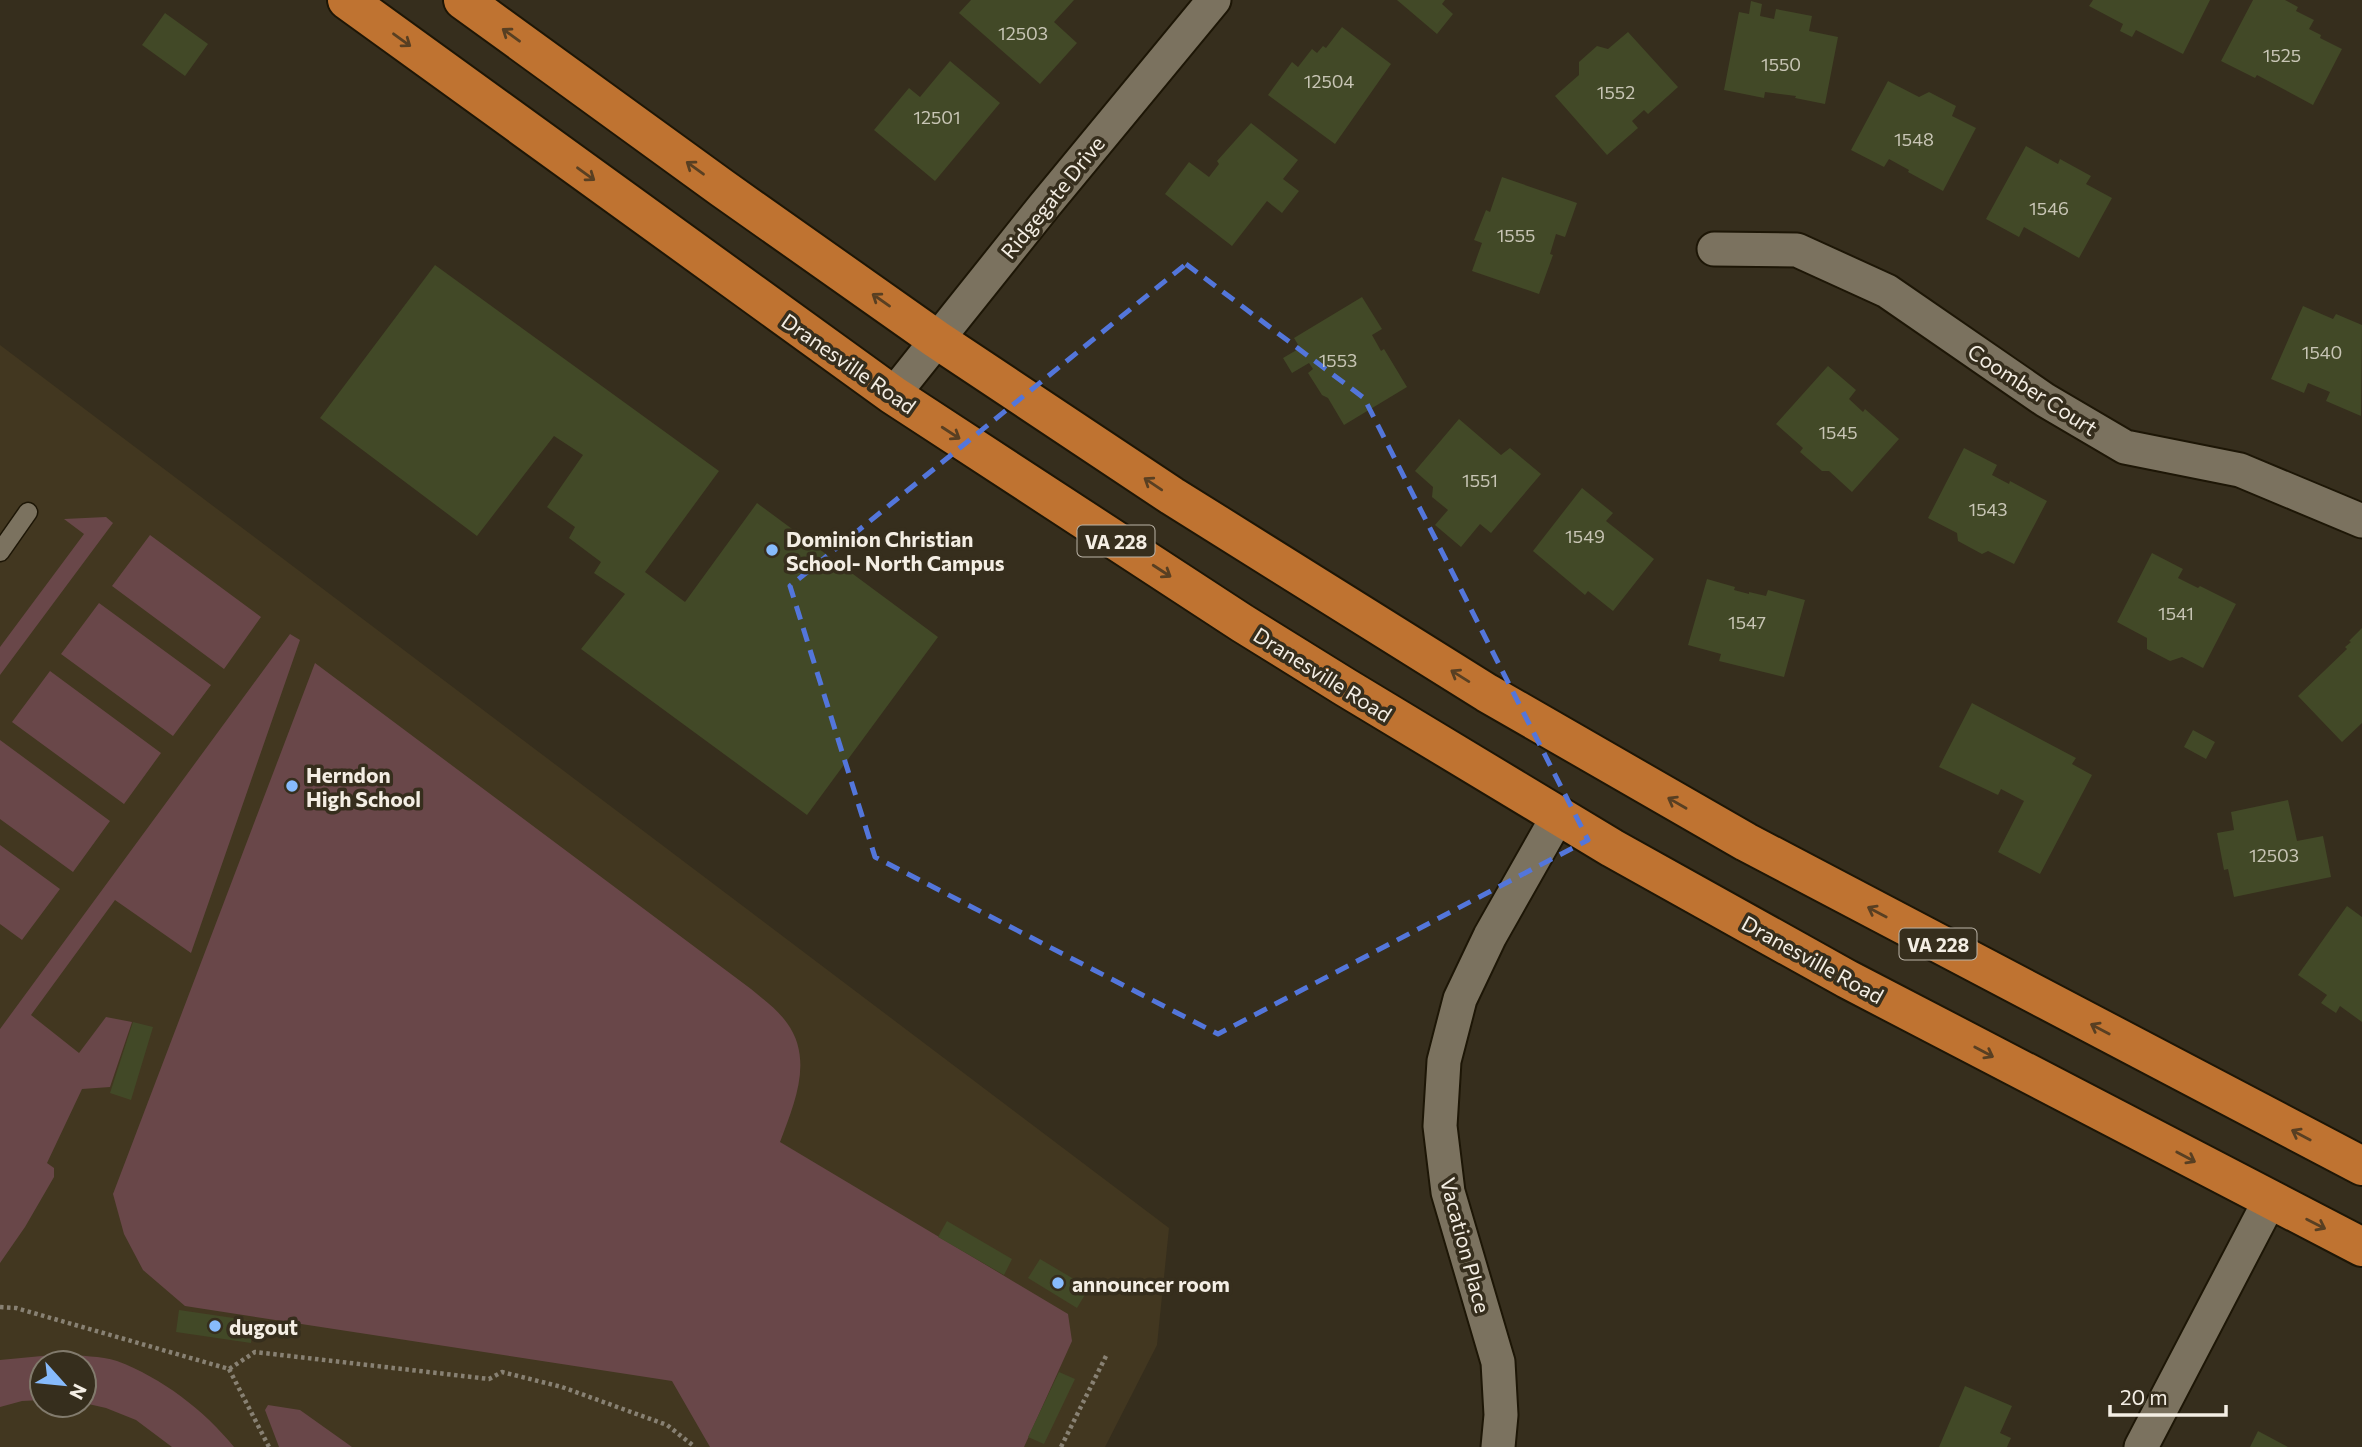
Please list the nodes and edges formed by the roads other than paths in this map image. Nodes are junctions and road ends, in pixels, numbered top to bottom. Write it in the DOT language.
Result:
graph roads {
  1 [pos="347,0"];
  2 [pos="463,0"];
  3 [pos="1214,0"];
  4 [pos="1714,249"];
  5 [pos="936,339"];
  6 [pos="893,395"];
  7 [pos="28,512"];
  8 [pos="2362,522"];
  9 [pos="0,552"];
  10 [pos="1558,816"];
  11 [pos="2362,1166"];
  12 [pos="2270,1200"];
  13 [pos="2362,1247"];
  14 [pos="1498,1447"];
  15 [pos="2141,1447"];
  1 -- 6 [label="main road, Dranesville Road / VA 228, one-way"];
  5 -- 2 [label="main road, VA 228, one-way"];
  3 -- 5 [label="street, Ridgegate Drive"];
  4 -- 8 [label="street, Coomber Court"];
  5 -- 6 [label="street, Ridgegate Drive"];
  11 -- 5 [label="main road, VA 228, one-way"];
  6 -- 10 [label="main road, Dranesville Road / VA 228, one-way"];
  7 -- 9 [label="lane"];
  10 -- 12 [label="main road, Dranesville Road / VA 228, one-way"];
  10 -- 14 [label="street, Vacation Place"];
  12 -- 13 [label="main road, Dranesville Road / VA 228, one-way"];
  12 -- 15 [label="street"];
}
